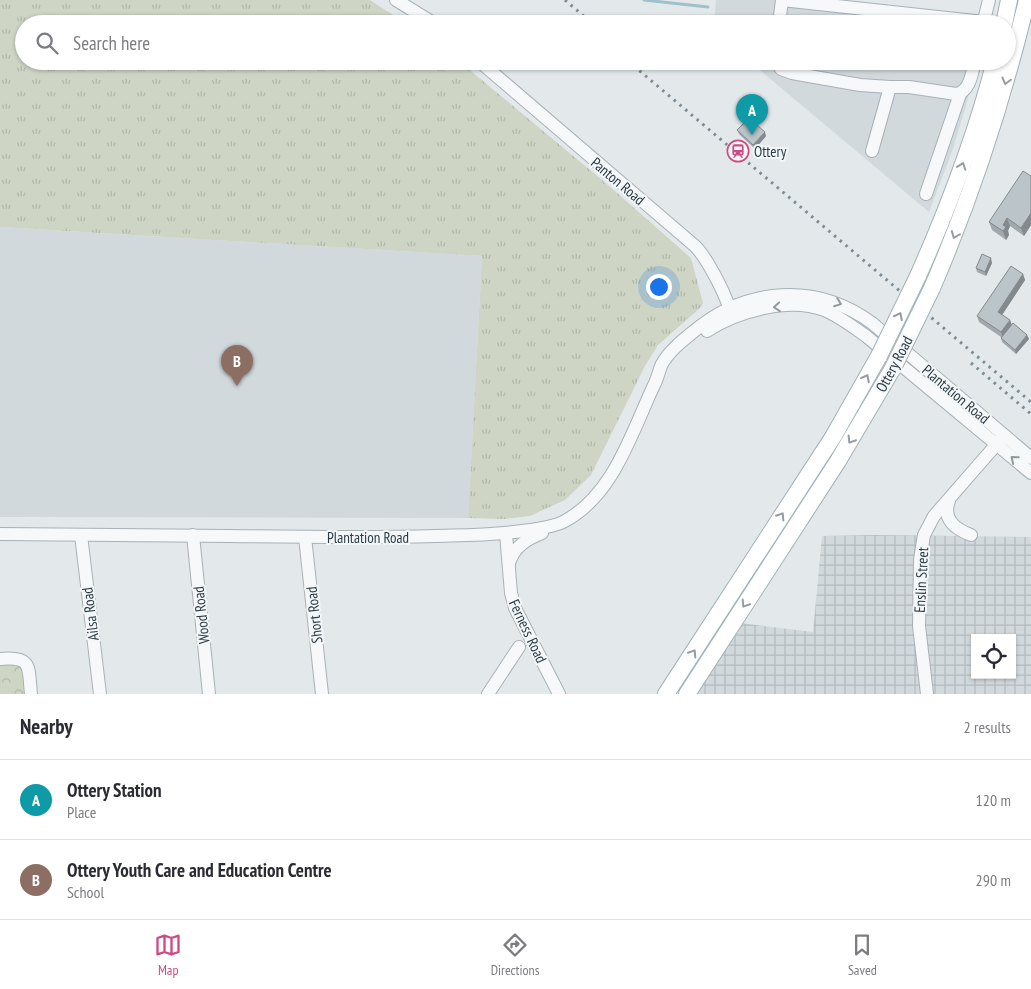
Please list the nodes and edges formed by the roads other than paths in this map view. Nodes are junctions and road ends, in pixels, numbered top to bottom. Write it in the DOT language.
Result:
graph roads {
  1 [pos="396,0"];
  2 [pos="782,0"];
  3 [pos="989,0"];
  4 [pos="1009,0"];
  5 [pos="1027,0"];
  6 [pos="420,15"];
  7 [pos="781,15"];
  8 [pos="913,15"];
  9 [pos="985,15"];
  10 [pos="1006,15"];
  11 [pos="1016,43"];
  12 [pos="490,70"];
  13 [pos="786,70"];
  14 [pos="972,70"];
  15 [pos="991,70"];
  16 [pos="1009,70"];
  17 [pos="890,87"];
  18 [pos="960,94"];
  19 [pos="872,151"];
  20 [pos="926,194"];
  21 [pos="718,284"];
  22 [pos="731,313"];
  23 [pos="701,325"];
  24 [pos="655,382"];
  25 [pos="1001,440"];
  26 [pos="1031,458"];
  27 [pos="1031,473"];
  28 [pos="949,498"];
  29 [pos="553,527"];
  30 [pos="0,534"];
  31 [pos="506,534"];
  32 [pos="81,535"];
  33 [pos="193,535"];
  34 [pos="971,535"];
  35 [pos="305,537"];
  36 [pos="508,569"];
  37 [pos="519,647"];
  38 [pos="0,659"];
  39 [pos="692,690"];
  40 [pos="31,694"];
  41 [pos="100,694"];
  42 [pos="209,694"];
  43 [pos="322,694"];
  44 [pos="488,694"];
  45 [pos="559,694"];
  46 [pos="666,694"];
  47 [pos="927,694"];
  1 -- 6 [label="street"];
  2 -- 7 [label="street"];
  2 -- 8 [label="street"];
  3 -- 9 [label="street"];
  4 -- 10 [label="main road"];
  5 -- 11 [label="main road, Ottery Road, one-way, bridge"];
  12 -- 21 [label="street, Panton Road"];
  13 -- 17 [label="street"];
  14 -- 18 [label="street"];
  46 -- 15 [label="main road, Ottery Road, one-way, bridge"];
  16 -- 39 [label="main road, Ottery Road, one-way, bridge"];
  17 -- 18 [label="street"];
  17 -- 19 [label="street"];
  18 -- 20 [label="street"];
  21 -- 22 [label="street, Panton Road"];
  21 -- 23 [label="street"];
  22 -- 23 [label="street, Plantation Road"];
  22 -- 24 [label="street, Plantation Road"];
  22 -- 25 [label="street, Plantation Road"];
  23 -- 24 [label="street, Plantation Road"];
  24 -- 29 [label="street, Plantation Road"];
  25 -- 26 [label="street, Plantation Road"];
  27 -- 25 [label="street, Plantation Road, one-way"];
  25 -- 28 [label="street, Enslin Street"];
  28 -- 34 [label="street"];
  28 -- 47 [label="street, Enslin Street"];
  29 -- 31 [label="street, Plantation Road"];
  29 -- 36 [label="street"];
  30 -- 32 [label="street, Plantation Road"];
  31 -- 35 [label="street, Plantation Road"];
  31 -- 36 [label="street, Ferness Road"];
  32 -- 33 [label="street, Plantation Road"];
  32 -- 41 [label="street, Ailsa Road"];
  33 -- 35 [label="street, Plantation Road"];
  33 -- 42 [label="street, Wood Road"];
  35 -- 43 [label="street, Short Road"];
  36 -- 45 [label="street, Ferness Road"];
  37 -- 44 [label="street"];
  38 -- 40 [label="street"];
}
